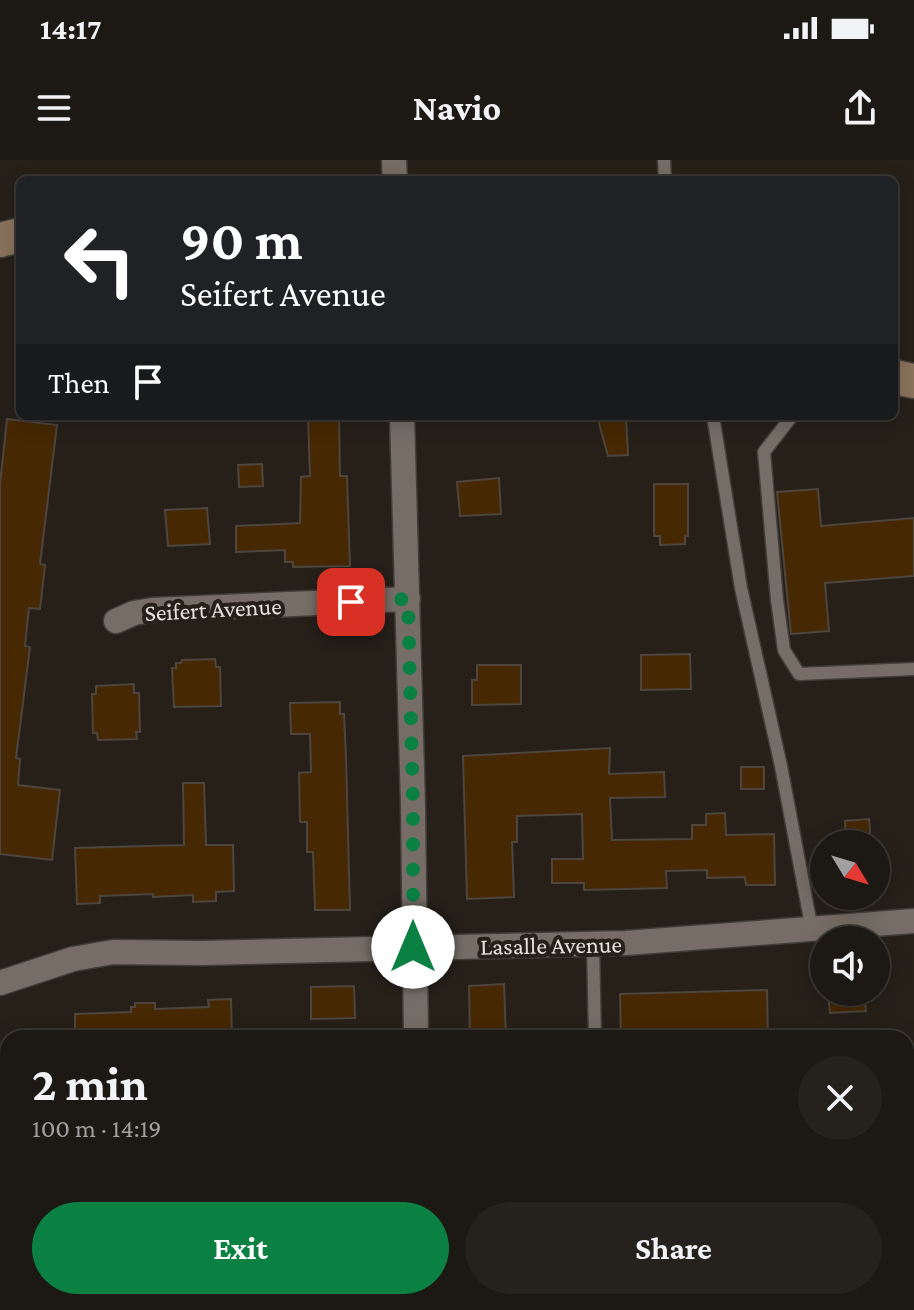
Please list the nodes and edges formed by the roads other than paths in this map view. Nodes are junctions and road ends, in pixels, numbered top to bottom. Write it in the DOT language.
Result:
graph roads {
  1 [pos="402,420"];
  2 [pos="714,420"];
  3 [pos="789,420"];
  4 [pos="408,599"];
  5 [pos="116,621"];
  6 [pos="914,669"];
  7 [pos="914,921"];
  8 [pos="811,926"];
  9 [pos="857,926"];
  10 [pos="810,930"];
  11 [pos="593,944"];
  12 [pos="413,947"];
  13 [pos="0,983"];
  14 [pos="416,1030"];
  15 [pos="595,1030"];
  1 -- 4 [label="street"];
  2 -- 8 [label="lane"];
  3 -- 6 [label="lane"];
  4 -- 5 [label="street, Seifert Avenue"];
  4 -- 12 [label="street"];
  7 -- 9 [label="street, Lasalle Avenue"];
  10 -- 11 [label="street, Lasalle Avenue"];
  11 -- 12 [label="street, Lasalle Avenue"];
  11 -- 15 [label="lane"];
  12 -- 13 [label="street, Lasalle Avenue"];
  12 -- 14 [label="street"];
}
